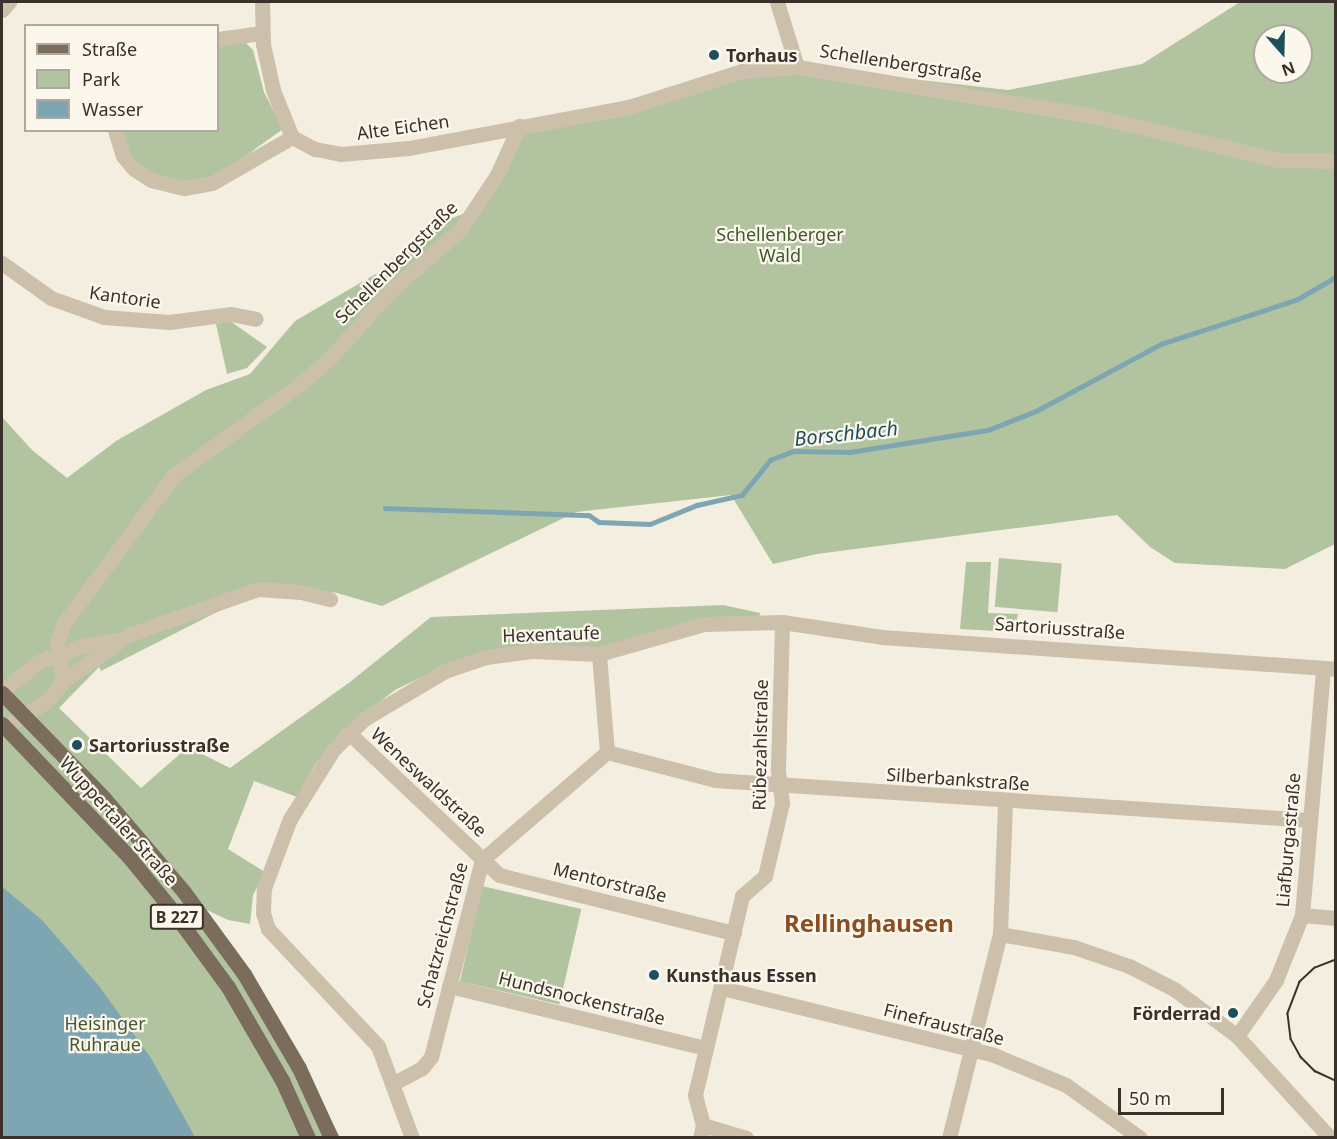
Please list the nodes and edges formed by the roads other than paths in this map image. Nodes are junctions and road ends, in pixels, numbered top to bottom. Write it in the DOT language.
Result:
graph roads {
  1 [pos="9,2"];
  2 [pos="262,2"];
  3 [pos="777,2"];
  4 [pos="2,10"];
  5 [pos="261,33"];
  6 [pos="219,39"];
  7 [pos="797,67"];
  8 [pos="519,126"];
  9 [pos="116,132"];
  10 [pos="292,137"];
  11 [pos="1335,161"];
  12 [pos="2,263"];
  13 [pos="256,319"];
  14 [pos="330,599"];
  15 [pos="782,622"];
  16 [pos="120,639"];
  17 [pos="59,653"];
  18 [pos="599,654"];
  19 [pos="1329,668"];
  20 [pos="63,681"];
  21 [pos="2,692"];
  22 [pos="23,717"];
  23 [pos="3,725"];
  24 [pos="349,733"];
  25 [pos="607,752"];
  26 [pos="781,785"];
  27 [pos="1005,801"];
  28 [pos="1310,820"];
  29 [pos="482,860"];
  30 [pos="1302,915"];
  31 [pos="1335,918"];
  32 [pos="734,933"];
  33 [pos="1000,934"];
  34 [pos="449,986"];
  35 [pos="722,988"];
  36 [pos="1237,1036"];
  37 [pos="706,1048"];
  38 [pos="970,1049"];
  39 [pos="394,1083"];
  40 [pos="702,1131"];
  41 [pos="309,1137"];
  42 [pos="331,1137"];
  43 [pos="412,1137"];
  44 [pos="746,1137"];
  45 [pos="949,1137"];
  46 [pos="1140,1137"];
  47 [pos="1330,1137"];
  1 -- 4 [label="street"];
  2 -- 5 [label="street"];
  3 -- 7 [label="street"];
  5 -- 6 [label="street"];
  5 -- 10 [label="street"];
  7 -- 8 [label="street, Schellenbergstraße"];
  7 -- 11 [label="street, Schellenbergstraße"];
  8 -- 10 [label="street, Alte Eichen"];
  8 -- 17 [label="street, Schellenbergstraße"];
  9 -- 10 [label="street"];
  12 -- 13 [label="street, Kantorie"];
  14 -- 16 [label="street"];
  15 -- 18 [label="street, Hexentaufe"];
  15 -- 19 [label="street, Sartoriusstraße"];
  15 -- 26 [label="street, Rübezahlstraße"];
  16 -- 17 [label="street"];
  16 -- 20 [label="street"];
  17 -- 20 [label="street, Schellenbergstraße"];
  17 -- 21 [label="street"];
  18 -- 24 [label="street, Hexentaufe"];
  18 -- 25 [label="street"];
  19 -- 28 [label="street, Liafburgastraße"];
  20 -- 22 [label="street"];
  21 -- 22 [label="main road, Wuppertaler Straße / B 227"];
  22 -- 23 [label="street"];
  22 -- 42 [label="main road, Wuppertaler Straße / B 227"];
  23 -- 41 [label="main road, Wuppertaler Straße / B 227"];
  24 -- 29 [label="street, Weneswaldstraße"];
  24 -- 39 [label="street, Hexentaufe"];
  25 -- 26 [label="street, Silberbankstraße"];
  25 -- 29 [label="street, Schatzreichstraße"];
  26 -- 27 [label="street, Silberbankstraße"];
  26 -- 32 [label="street, Rübezahlstraße"];
  27 -- 28 [label="street, Silberbankstraße"];
  27 -- 33 [label="street"];
  28 -- 30 [label="street, Liafburgastraße"];
  29 -- 32 [label="street, Mentorstraße"];
  29 -- 34 [label="street, Schatzreichstraße"];
  30 -- 31 [label="street"];
  30 -- 36 [label="street, Liafburgastraße"];
  32 -- 35 [label="street, Rübezahlstraße"];
  33 -- 36 [label="street"];
  33 -- 38 [label="street"];
  34 -- 37 [label="street, Hundsnockenstraße"];
  34 -- 39 [label="street, Schatzreichstraße"];
  35 -- 37 [label="street, Rübezahlstraße"];
  35 -- 38 [label="street, Finefraustraße"];
  36 -- 47 [label="street"];
  37 -- 40 [label="street, Rübezahlstraße"];
  38 -- 45 [label="street"];
  38 -- 46 [label="street, Finefraustraße"];
  39 -- 43 [label="street, Hexentaufe"];
  40 -- 44 [label="street"];
}
